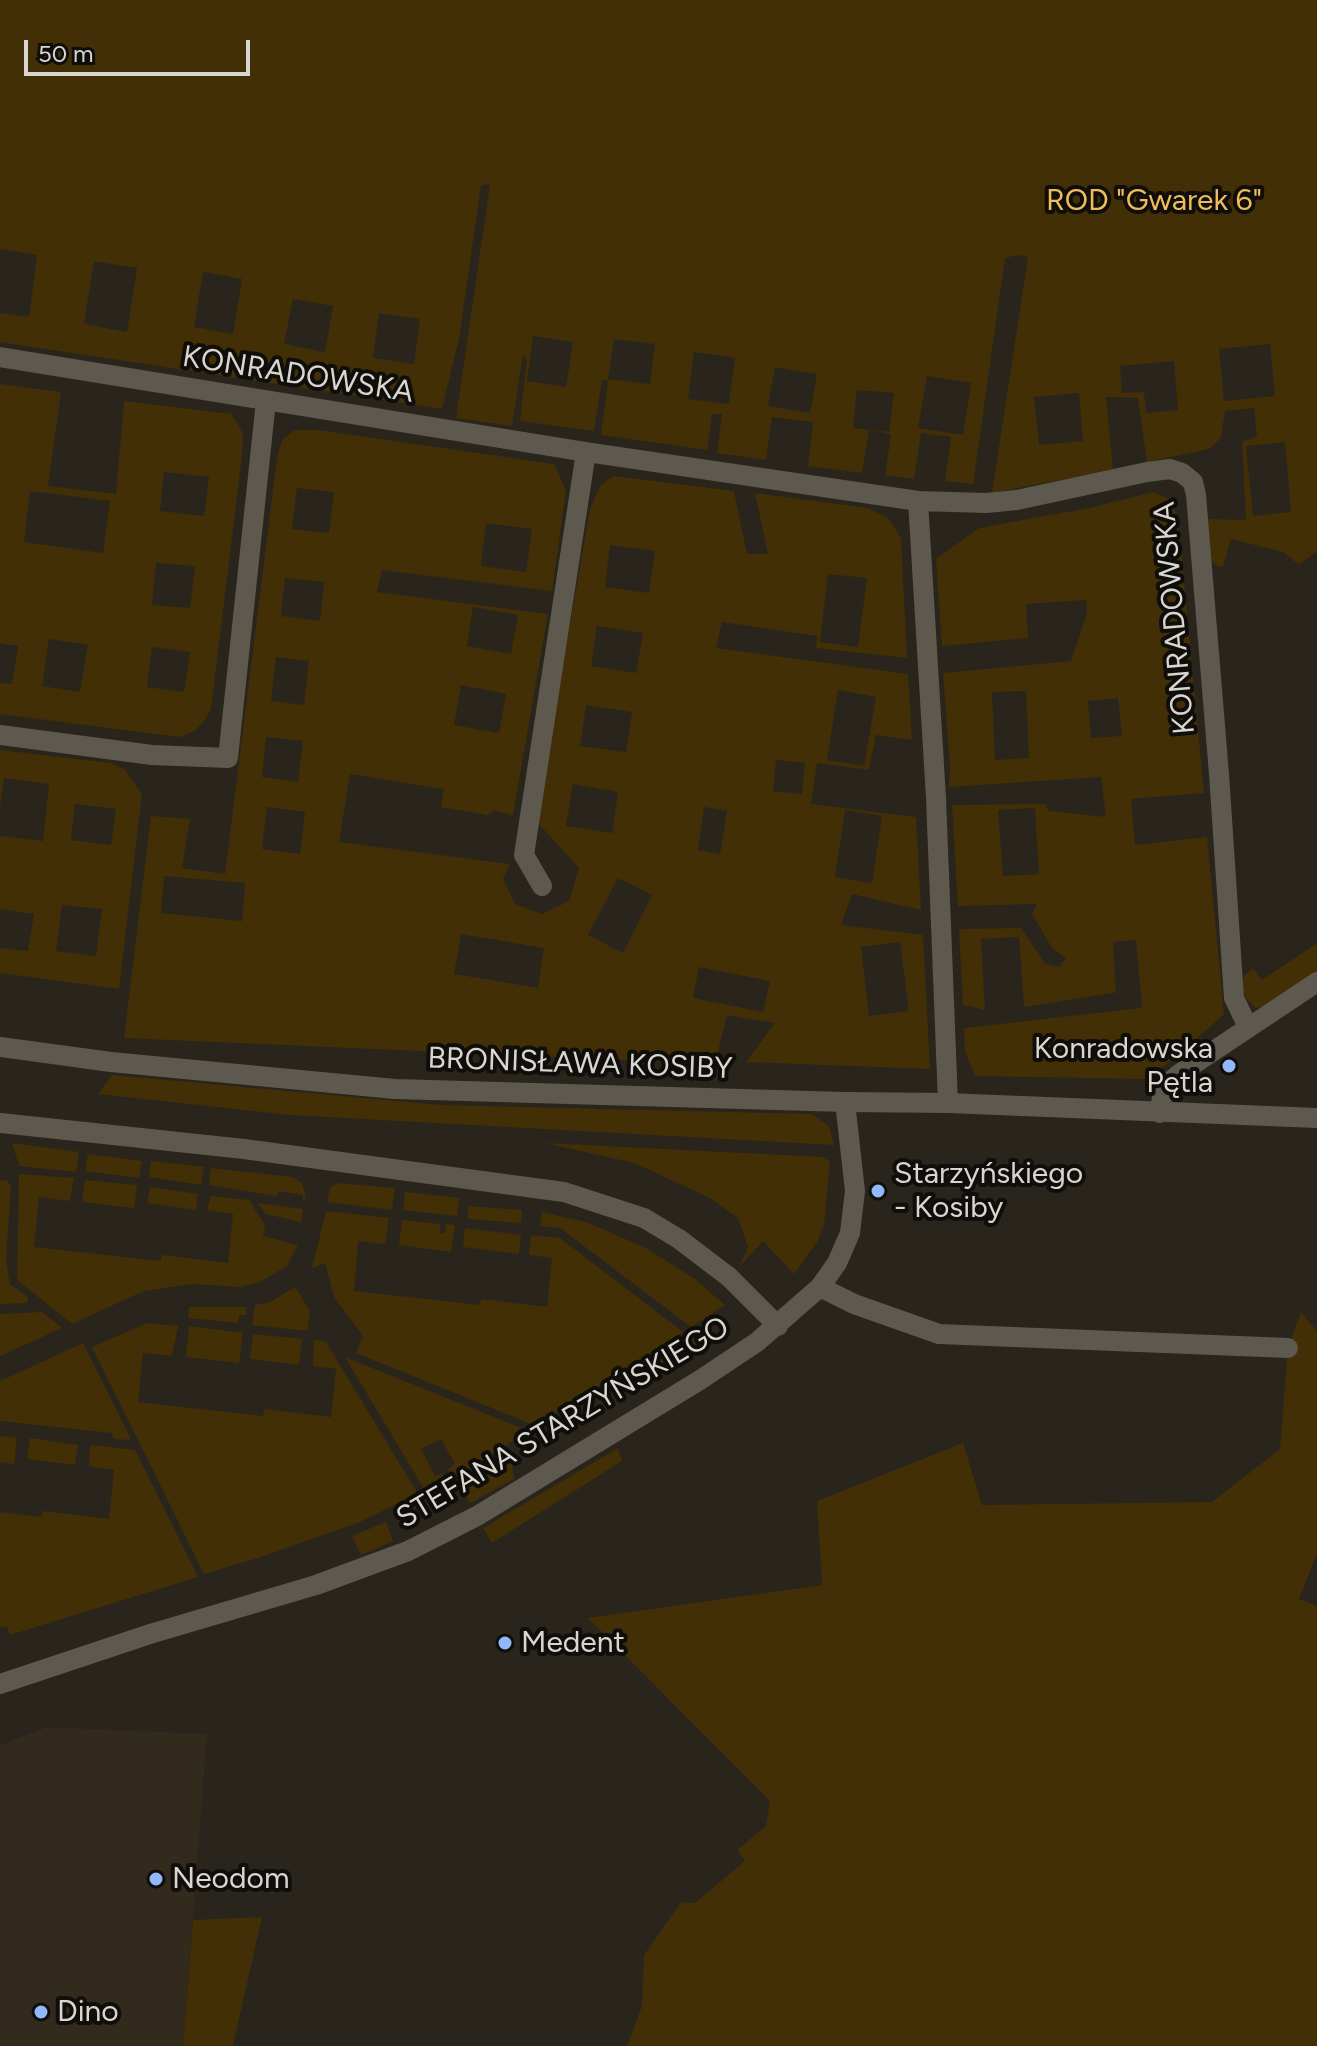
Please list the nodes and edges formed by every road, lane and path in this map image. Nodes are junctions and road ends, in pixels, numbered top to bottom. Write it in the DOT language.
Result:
graph roads {
  1 [pos="0,357"];
  2 [pos="266,401"];
  3 [pos="586,452"];
  4 [pos="918,501"];
  5 [pos="0,735"];
  6 [pos="542,886"];
  7 [pos="1317,982"];
  8 [pos="1248,1027"];
  9 [pos="0,1047"];
  10 [pos="845,1102"];
  11 [pos="948,1103"];
  12 [pos="1160,1113"];
  13 [pos="1317,1118"];
  14 [pos="0,1123"];
  15 [pos="820,1287"];
  16 [pos="778,1326"];
  17 [pos="1288,1348"];
  18 [pos="0,1684"];
  1 -- 2 [label="street, KONRADOWSKA"];
  2 -- 3 [label="street, KONRADOWSKA"];
  2 -- 5 [label="street"];
  3 -- 4 [label="street, KONRADOWSKA"];
  3 -- 6 [label="street"];
  4 -- 8 [label="street, KONRADOWSKA"];
  4 -- 11 [label="street"];
  7 -- 8 [label="street"];
  8 -- 12 [label="street"];
  9 -- 10 [label="street, BRONISŁAWA KOSIBY"];
  10 -- 11 [label="street, BRONISŁAWA KOSIBY"];
  10 -- 15 [label="street, STEFANA STARZYŃSKIEGO"];
  11 -- 12 [label="street, BRONISŁAWA KOSIBY"];
  12 -- 13 [label="street, BRONISŁAWA KOSIBY"];
  14 -- 16 [label="street"];
  15 -- 16 [label="street, STEFANA STARZYŃSKIEGO"];
  15 -- 17 [label="street"];
  16 -- 18 [label="street, STEFANA STARZYŃSKIEGO"];
}
